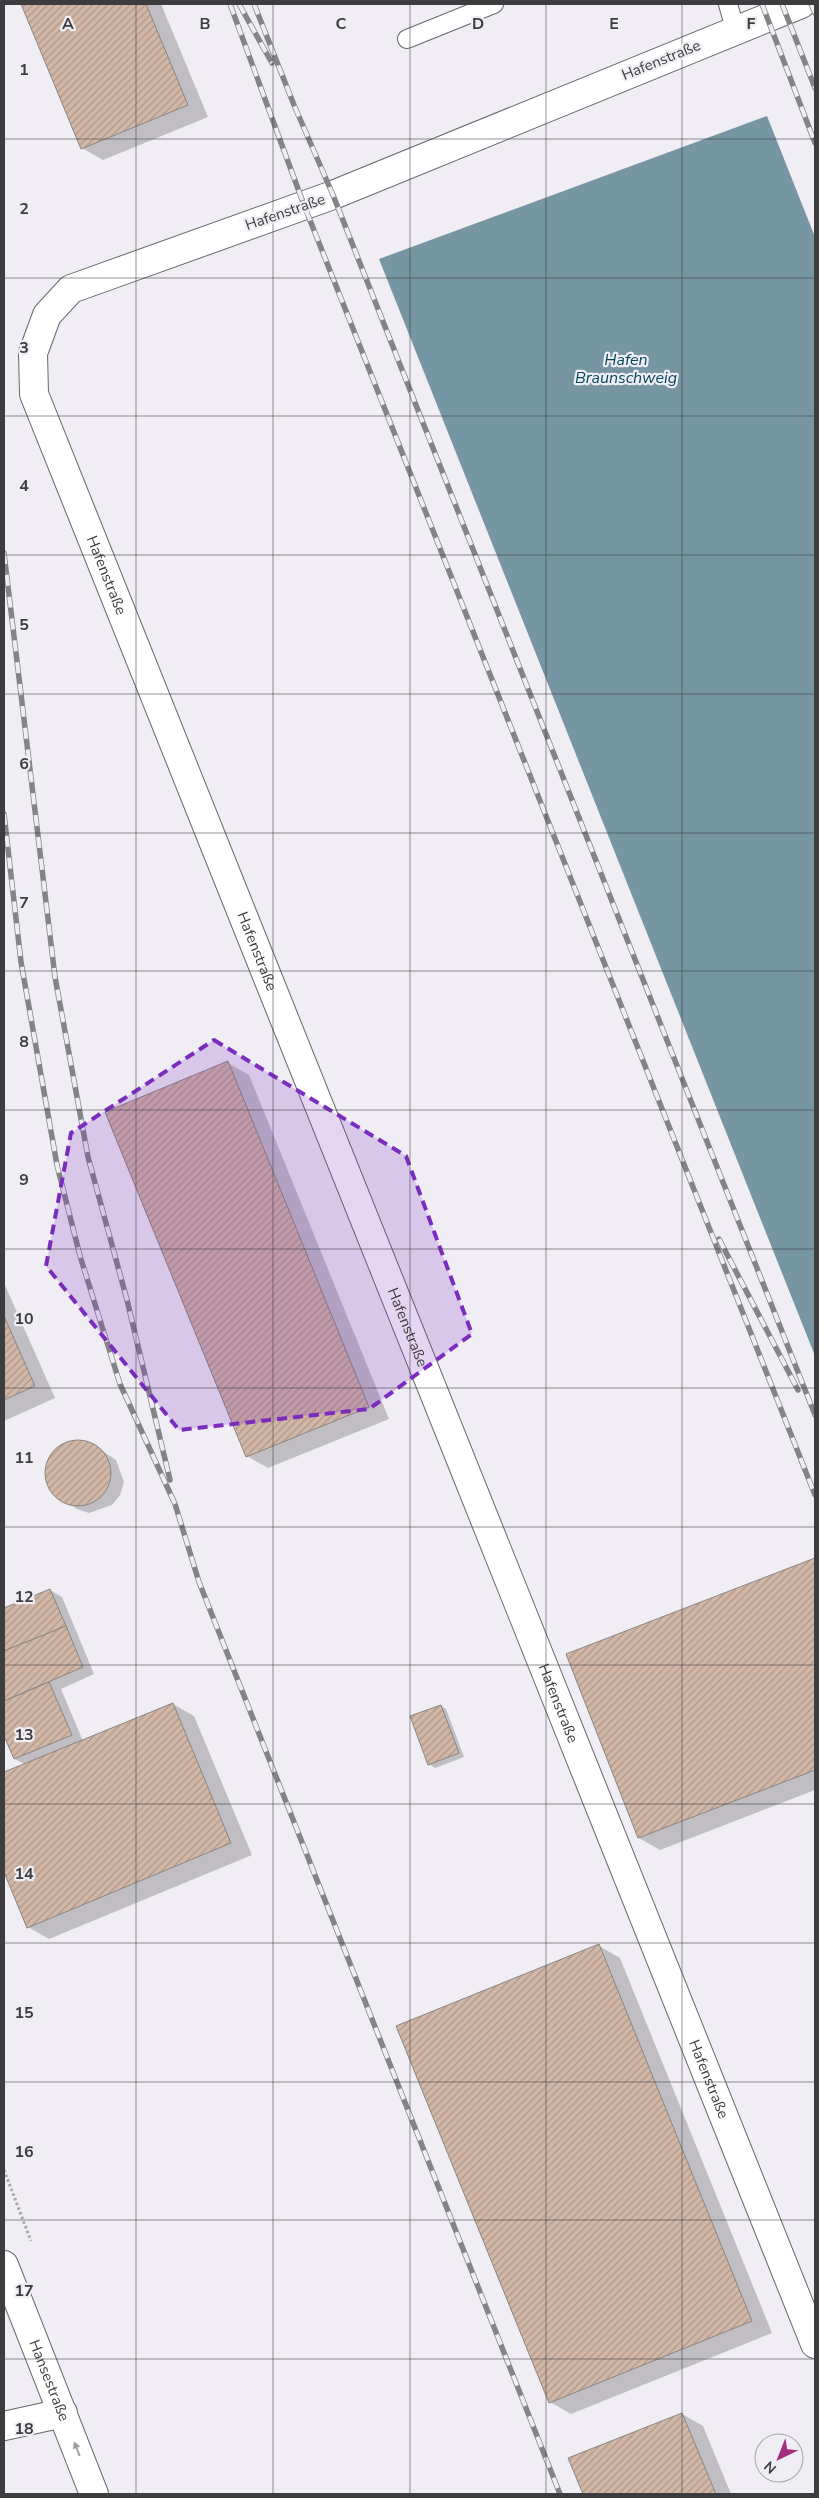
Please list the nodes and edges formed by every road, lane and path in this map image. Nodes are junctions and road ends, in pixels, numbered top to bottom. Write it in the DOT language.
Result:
graph roads {
  1 [pos="494,4"];
  2 [pos="801,4"];
  3 [pos="732,17"];
  4 [pos="407,39"];
  5 [pos="4,2265"];
  6 [pos="815,2344"];
  7 [pos="63,2414"];
  8 [pos="4,2426"];
  9 [pos="94,2494"];
  1 -- 4 [label="lane"];
  2 -- 3 [label="street, Hafenstraße"];
  3 -- 6 [label="street, Hafenstraße"];
  5 -- 7 [label="street, Hansestraße"];
  7 -- 8 [label="street"];
  9 -- 7 [label="street, Hansestraße, one-way"];
}
